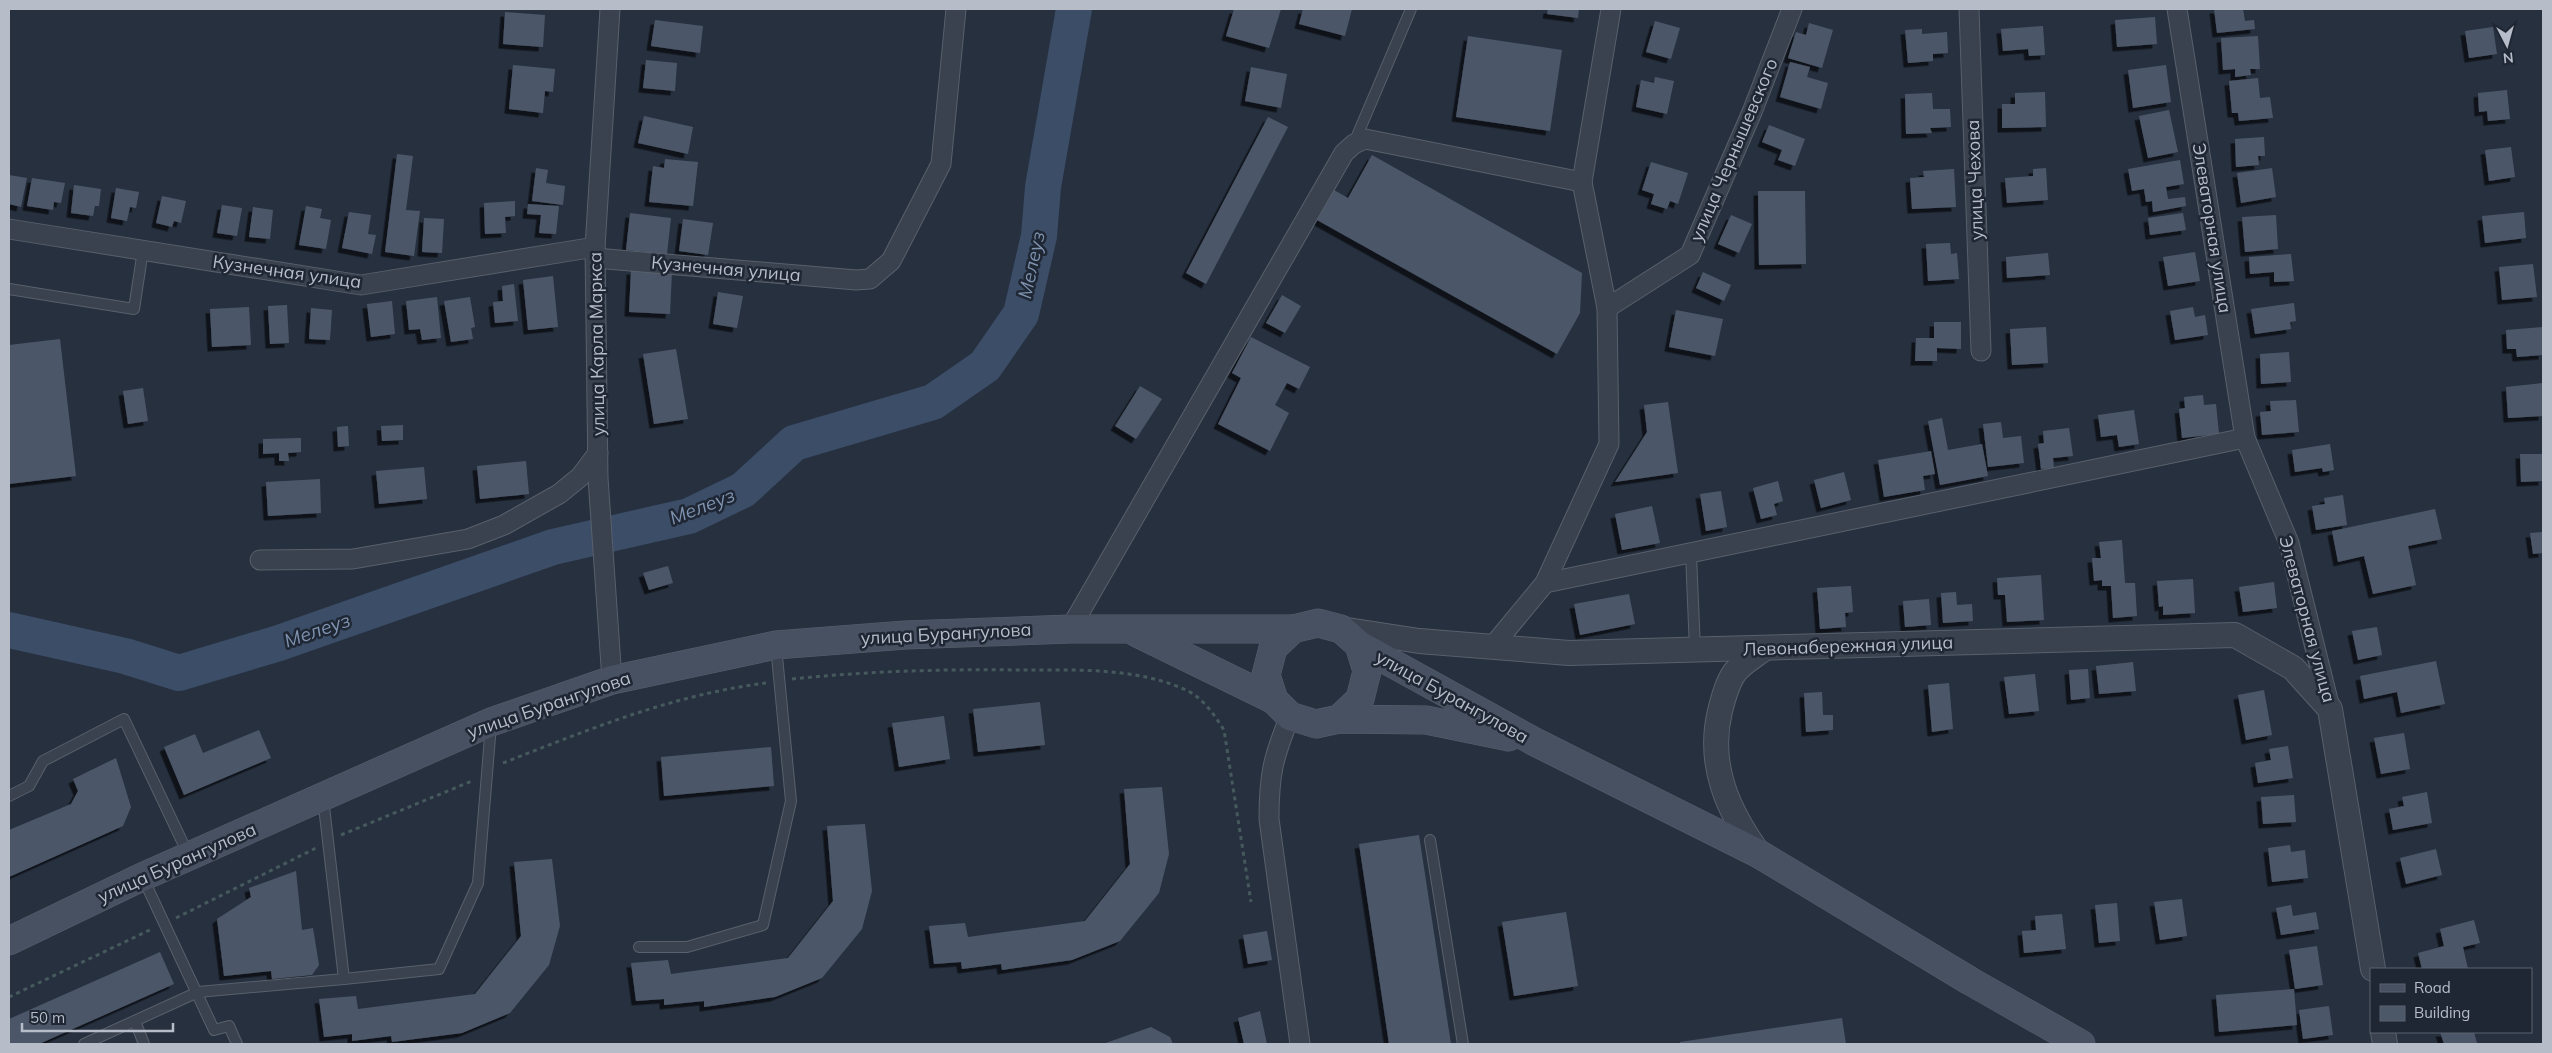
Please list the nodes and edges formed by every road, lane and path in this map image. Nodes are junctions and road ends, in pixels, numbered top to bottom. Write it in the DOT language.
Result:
graph roads {
  1 [pos="610,9"];
  2 [pos="956,9"];
  3 [pos="1410,9"];
  4 [pos="1611,9"];
  5 [pos="1792,9"];
  6 [pos="1968,9"];
  7 [pos="2177,9"];
  8 [pos="1354,144"];
  9 [pos="1582,182"];
  10 [pos="9,229"];
  11 [pos="143,250"];
  12 [pos="595,252"];
  13 [pos="9,289"];
  14 [pos="1607,308"];
  15 [pos="1981,351"];
  16 [pos="2245,438"];
  17 [pos="598,453"];
  18 [pos="1691,554"];
  19 [pos="260,560"];
  20 [pos="1545,583"];
  21 [pos="1070,629"];
  22 [pos="1293,629"];
  23 [pos="1131,630"];
  24 [pos="1350,637"];
  25 [pos="776,645"];
  26 [pos="1492,647"];
  27 [pos="1765,648"];
  28 [pos="1695,651"];
  29 [pos="612,680"];
  30 [pos="780,681"];
  31 [pos="1282,708"];
  32 [pos="2330,709"];
  33 [pos="1339,719"];
  34 [pos="491,722"];
  35 [pos="1535,742"];
  36 [pos="487,770"];
  37 [pos="9,796"];
  38 [pos="323,797"];
  39 [pos="1430,840"];
  40 [pos="328,842"];
  41 [pos="1759,854"];
  42 [pos="189,857"];
  43 [pos="142,877"];
  44 [pos="1251,902"];
  45 [pos="165,923"];
  46 [pos="9,941"];
  47 [pos="639,947"];
  48 [pos="2373,968"];
  49 [pos="344,979"];
  50 [pos="198,992"];
  51 [pos="9,997"];
  52 [pos="135,1021"];
  53 [pos="84,1044"];
  54 [pos="144,1044"];
  55 [pos="237,1044"];
  56 [pos="1300,1044"];
  57 [pos="1463,1044"];
  58 [pos="2082,1044"];
  1 -- 12 [label="street, улица Карла Маркса"];
  2 -- 12 [label="street, Кузнечная улица"];
  3 -- 8 [label="lane"];
  4 -- 9 [label="street"];
  5 -- 14 [label="street, улица Чернышевского"];
  6 -- 15 [label="street, улица Чехова"];
  7 -- 16 [label="street, Элеваторная улица"];
  8 -- 9 [label="street"];
  8 -- 21 [label="street"];
  9 -- 14 [label="street"];
  10 -- 11 [label="street, Кузнечная улица"];
  11 -- 12 [label="street, Кузнечная улица"];
  11 -- 13 [label="lane"];
  12 -- 17 [label="street, улица Карла Маркса"];
  14 -- 20 [label="street"];
  16 -- 18 [label="street"];
  16 -- 32 [label="street, Элеваторная улица"];
  17 -- 19 [label="street"];
  17 -- 29 [label="street, улица Карла Маркса"];
  18 -- 20 [label="street"];
  18 -- 28 [label="lane"];
  20 -- 26 [label="street"];
  21 -- 23 [label="main road, улица Бурангулова"];
  21 -- 25 [label="main road, улица Бурангулова"];
  22 -- 23 [label="main road, улица Бурангулова"];
  22 -- 24 [label="main road, улица Бурангулова"];
  22 -- 31 [label="main road"];
  23 -- 31 [label="main road, улица Бурангулова"];
  24 -- 26 [label="street, Левонабережная улица"];
  24 -- 33 [label="main road, улица Бурангулова"];
  24 -- 35 [label="main road, улица Бурангулова"];
  25 -- 29 [label="main road, улица Бурангулова"];
  25 -- 30 [label="lane"];
  26 -- 28 [label="street, Левонабережная улица"];
  27 -- 28 [label="street, Левонабережная улица"];
  27 -- 32 [label="street, Левонабережная улица"];
  27 -- 41 [label="street"];
  29 -- 34 [label="main road, улица Бурангулова"];
  30 -- 36 [label="path"];
  30 -- 44 [label="path"];
  30 -- 47 [label="lane"];
  31 -- 33 [label="main road, улица Бурангулова"];
  31 -- 56 [label="street"];
  32 -- 48 [label="street, Элеваторная улица"];
  33 -- 35 [label="main road, улица Бурангулова"];
  34 -- 36 [label="lane"];
  34 -- 38 [label="main road, улица Бурангулова"];
  35 -- 41 [label="main road"];
  36 -- 40 [label="path"];
  36 -- 49 [label="lane"];
  37 -- 42 [label="lane"];
  38 -- 40 [label="lane"];
  38 -- 42 [label="main road, улица Бурангулова"];
  39 -- 57 [label="lane"];
  40 -- 45 [label="path"];
  40 -- 49 [label="lane"];
  41 -- 58 [label="main road"];
  42 -- 43 [label="main road, улица Бурангулова"];
  43 -- 45 [label="lane"];
  43 -- 46 [label="main road, улица Бурангулова"];
  45 -- 50 [label="lane"];
  45 -- 51 [label="path"];
  49 -- 50 [label="lane"];
  50 -- 52 [label="lane"];
  50 -- 55 [label="lane"];
  52 -- 53 [label="lane"];
  52 -- 54 [label="lane"];
}
